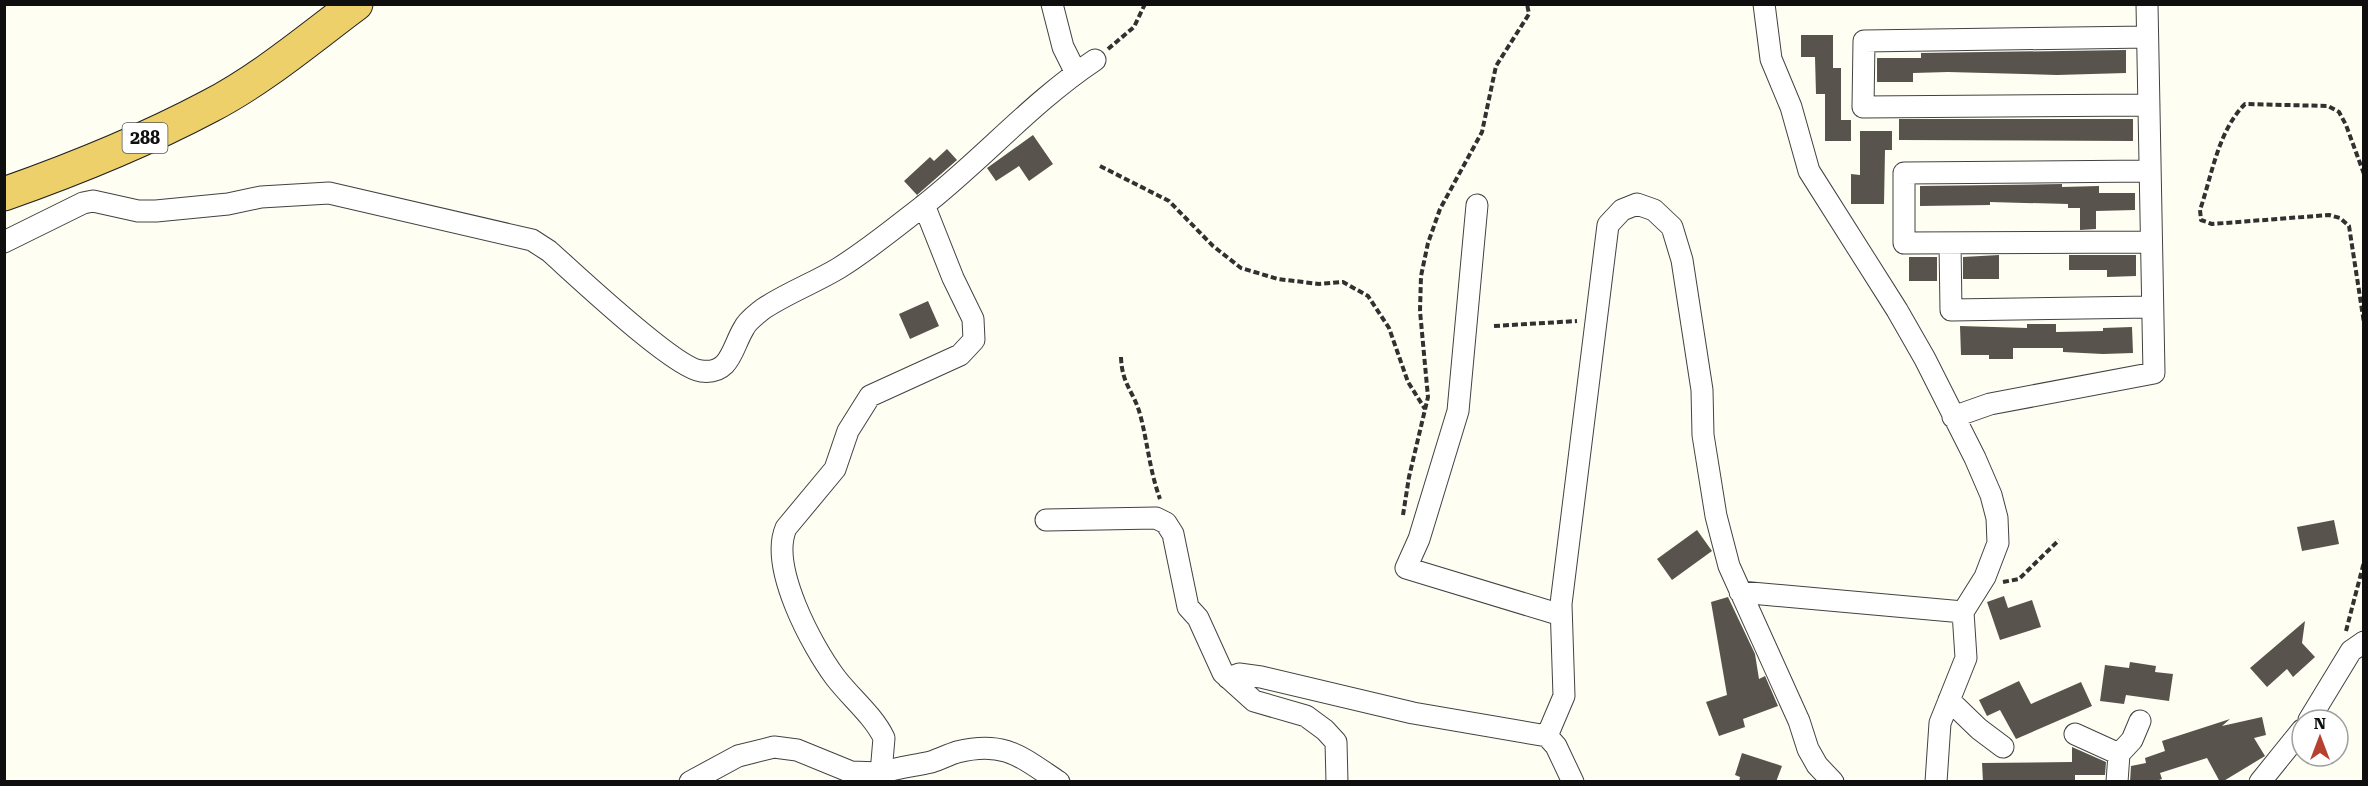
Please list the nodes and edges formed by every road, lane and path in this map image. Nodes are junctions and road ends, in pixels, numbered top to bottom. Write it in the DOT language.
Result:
graph roads {
  1 [pos="356,4"];
  2 [pos="1052,4"];
  3 [pos="1145,4"];
  4 [pos="1527,4"];
  5 [pos="1764,4"];
  6 [pos="2147,4"];
  7 [pos="2147,37"];
  8 [pos="1095,60"];
  9 [pos="277,63"];
  10 [pos="1076,73"];
  11 [pos="2149,105"];
  12 [pos="1100,166"];
  13 [pos="2150,171"];
  14 [pos="2364,174"];
  15 [pos="4,176"];
  16 [pos="4,194"];
  17 [pos="924,205"];
  18 [pos="1477,205"];
  19 [pos="4,242"];
  20 [pos="2151,242"];
  21 [pos="1950,243"];
  22 [pos="2151,307"];
  23 [pos="1596,321"];
  24 [pos="2364,323"];
  25 [pos="1494,326"];
  26 [pos="1121,357"];
  27 [pos="1426,410"];
  28 [pos="1953,417"];
  29 [pos="1046,520"];
  30 [pos="1402,522"];
  31 [pos="1166,523"];
  32 [pos="2059,540"];
  33 [pos="2364,562"];
  34 [pos="1979,587"];
  35 [pos="1740,592"];
  36 [pos="1963,612"];
  37 [pos="1561,615"];
  38 [pos="2357,647"];
  39 [pos="1228,678"];
  40 [pos="1949,700"];
  41 [pos="2317,708"];
  42 [pos="2140,720"];
  43 [pos="2075,734"];
  44 [pos="1547,736"];
  45 [pos="2290,745"];
  46 [pos="2003,747"];
  47 [pos="2119,754"];
  48 [pos="882,777"];
  49 [pos="690,782"];
  50 [pos="1059,782"];
  51 [pos="1337,782"];
  52 [pos="1573,782"];
  53 [pos="1833,782"];
  54 [pos="1936,782"];
  55 [pos="2117,782"];
  56 [pos="2260,782"];
  1 -- 9 [label="highway, 288"];
  2 -- 10 [label="street"];
  3 -- 8 [label="path"];
  4 -- 27 [label="path"];
  5 -- 28 [label="street"];
  6 -- 7 [label="street"];
  7 -- 11 [label="street"];
  7 -- 11 [label="street"];
  8 -- 10 [label="street"];
  9 -- 15 [label="highway, 288"];
  9 -- 16 [label="highway, 288"];
  10 -- 17 [label="street"];
  11 -- 13 [label="street"];
  12 -- 27 [label="path"];
  13 -- 20 [label="street"];
  13 -- 21 [label="street"];
  14 -- 24 [label="path"];
  17 -- 19 [label="street"];
  17 -- 48 [label="street"];
  18 -- 37 [label="street"];
  20 -- 21 [label="street"];
  20 -- 22 [label="street"];
  21 -- 22 [label="street"];
  22 -- 28 [label="street"];
  23 -- 25 [label="path"];
  23 -- 35 [label="street"];
  23 -- 37 [label="street"];
  26 -- 31 [label="path"];
  27 -- 30 [label="path"];
  28 -- 34 [label="street"];
  29 -- 31 [label="street"];
  31 -- 39 [label="street"];
  32 -- 34 [label="path"];
  33 -- 38 [label="path"];
  34 -- 36 [label="street"];
  35 -- 36 [label="street"];
  35 -- 53 [label="street"];
  36 -- 40 [label="street"];
  37 -- 44 [label="street"];
  38 -- 41 [label="street"];
  39 -- 44 [label="street"];
  39 -- 51 [label="street"];
  40 -- 46 [label="street"];
  40 -- 54 [label="street"];
  42 -- 47 [label="street"];
  43 -- 47 [label="street"];
  44 -- 52 [label="street"];
  45 -- 56 [label="street"];
  47 -- 55 [label="street"];
  48 -- 49 [label="street"];
  48 -- 50 [label="street"];
}
